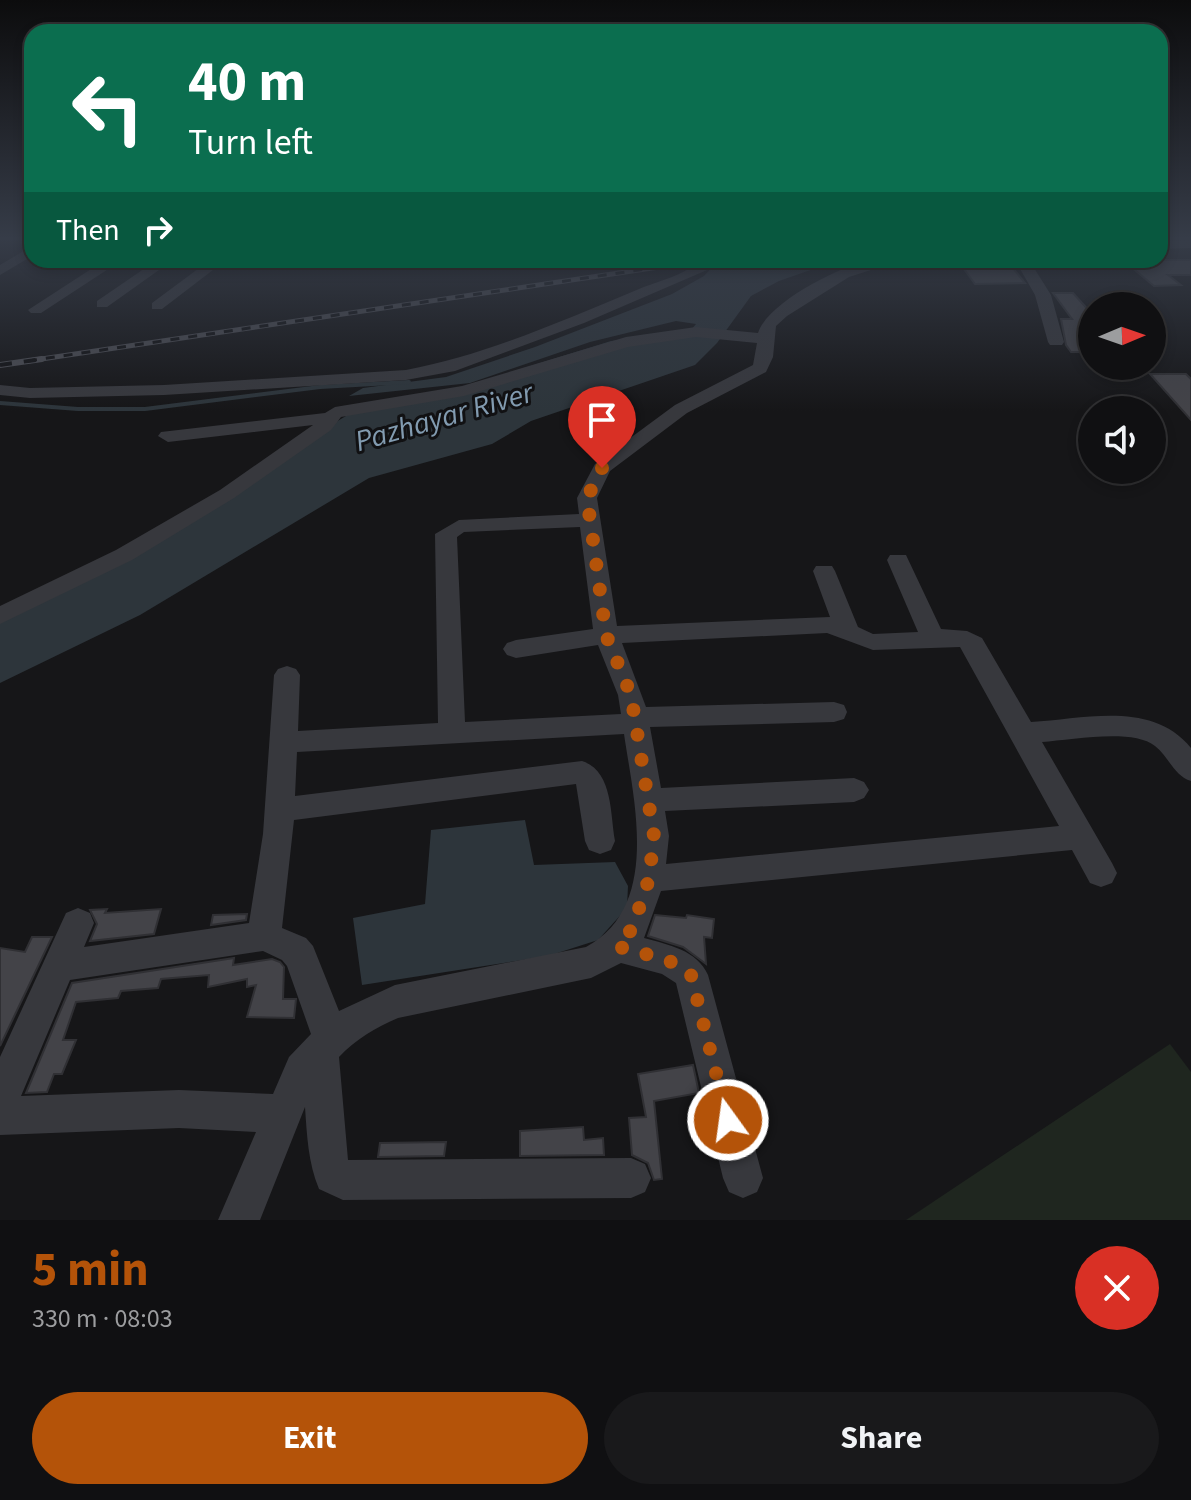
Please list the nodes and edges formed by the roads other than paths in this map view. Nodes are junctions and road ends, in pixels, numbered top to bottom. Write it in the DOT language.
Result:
graph roads {
  1 [pos="57,297"];
  2 [pos="112,297"];
  3 [pos="169,297"];
  4 [pos="633,297"];
  5 [pos="805,297"];
  6 [pos="1044,297"];
  7 [pos="102,304"];
  8 [pos="157,306"];
  9 [pos="36,310"];
  10 [pos="766,339"];
  11 [pos="1056,342"];
  12 [pos="0,390"];
  13 [pos="328,418"];
  14 [pos="168,436"];
  15 [pos="590,520"];
  16 [pos="898,560"];
  17 [pos="824,571"];
  18 [pos="0,616"];
  19 [pos="847,629"];
  20 [pos="606,635"];
  21 [pos="933,638"];
  22 [pos="516,649"];
  23 [pos="287,675"];
  24 [pos="834,712"];
  25 [pos="635,720"];
  26 [pos="452,732"];
  27 [pos="1021,733"];
  28 [pos="285,742"];
  29 [pos="1191,770"];
  30 [pos="854,790"];
  31 [pos="648,800"];
  32 [pos="280,810"];
  33 [pos="1080,837"];
  34 [pos="600,841"];
  35 [pos="1101,873"];
  36 [pos="649,879"];
  37 [pos="78,923"];
  38 [pos="264,936"];
  39 [pos="617,946"];
  40 [pos="59,966"];
  41 [pos="326,1045"];
  42 [pos="0,1100"];
  43 [pos="283,1114"];
  44 [pos="0,1116"];
  45 [pos="631,1178"];
  46 [pos="743,1178"];
  47 [pos="239,1220"];
  1 -- 9 [label="street"];
  2 -- 7 [label="street"];
  3 -- 8 [label="street"];
  4 -- 12 [label="street"];
  5 -- 10 [label="street"];
  6 -- 11 [label="street"];
  10 -- 13 [label="street"];
  10 -- 15 [label="street"];
  13 -- 14 [label="street"];
  13 -- 18 [label="street"];
  15 -- 20 [label="street"];
  15 -- 26 [label="street"];
  16 -- 21 [label="street"];
  17 -- 19 [label="street"];
  19 -- 20 [label="street"];
  19 -- 21 [label="street"];
  20 -- 22 [label="street"];
  20 -- 25 [label="street"];
  21 -- 27 [label="street"];
  23 -- 28 [label="street"];
  24 -- 25 [label="street"];
  25 -- 26 [label="street"];
  25 -- 31 [label="street"];
  26 -- 28 [label="street"];
  27 -- 29 [label="street"];
  27 -- 33 [label="street"];
  28 -- 32 [label="street"];
  30 -- 31 [label="street"];
  31 -- 36 [label="street"];
  32 -- 34 [label="street"];
  32 -- 38 [label="street"];
  33 -- 35 [label="street"];
  33 -- 36 [label="street"];
  36 -- 39 [label="street"];
  37 -- 40 [label="street"];
  38 -- 40 [label="street"];
  38 -- 41 [label="street"];
  39 -- 41 [label="street"];
  39 -- 46 [label="street"];
  40 -- 42 [label="street"];
  41 -- 43 [label="street"];
  41 -- 45 [label="street"];
  43 -- 44 [label="street"];
  43 -- 47 [label="street"];
}
